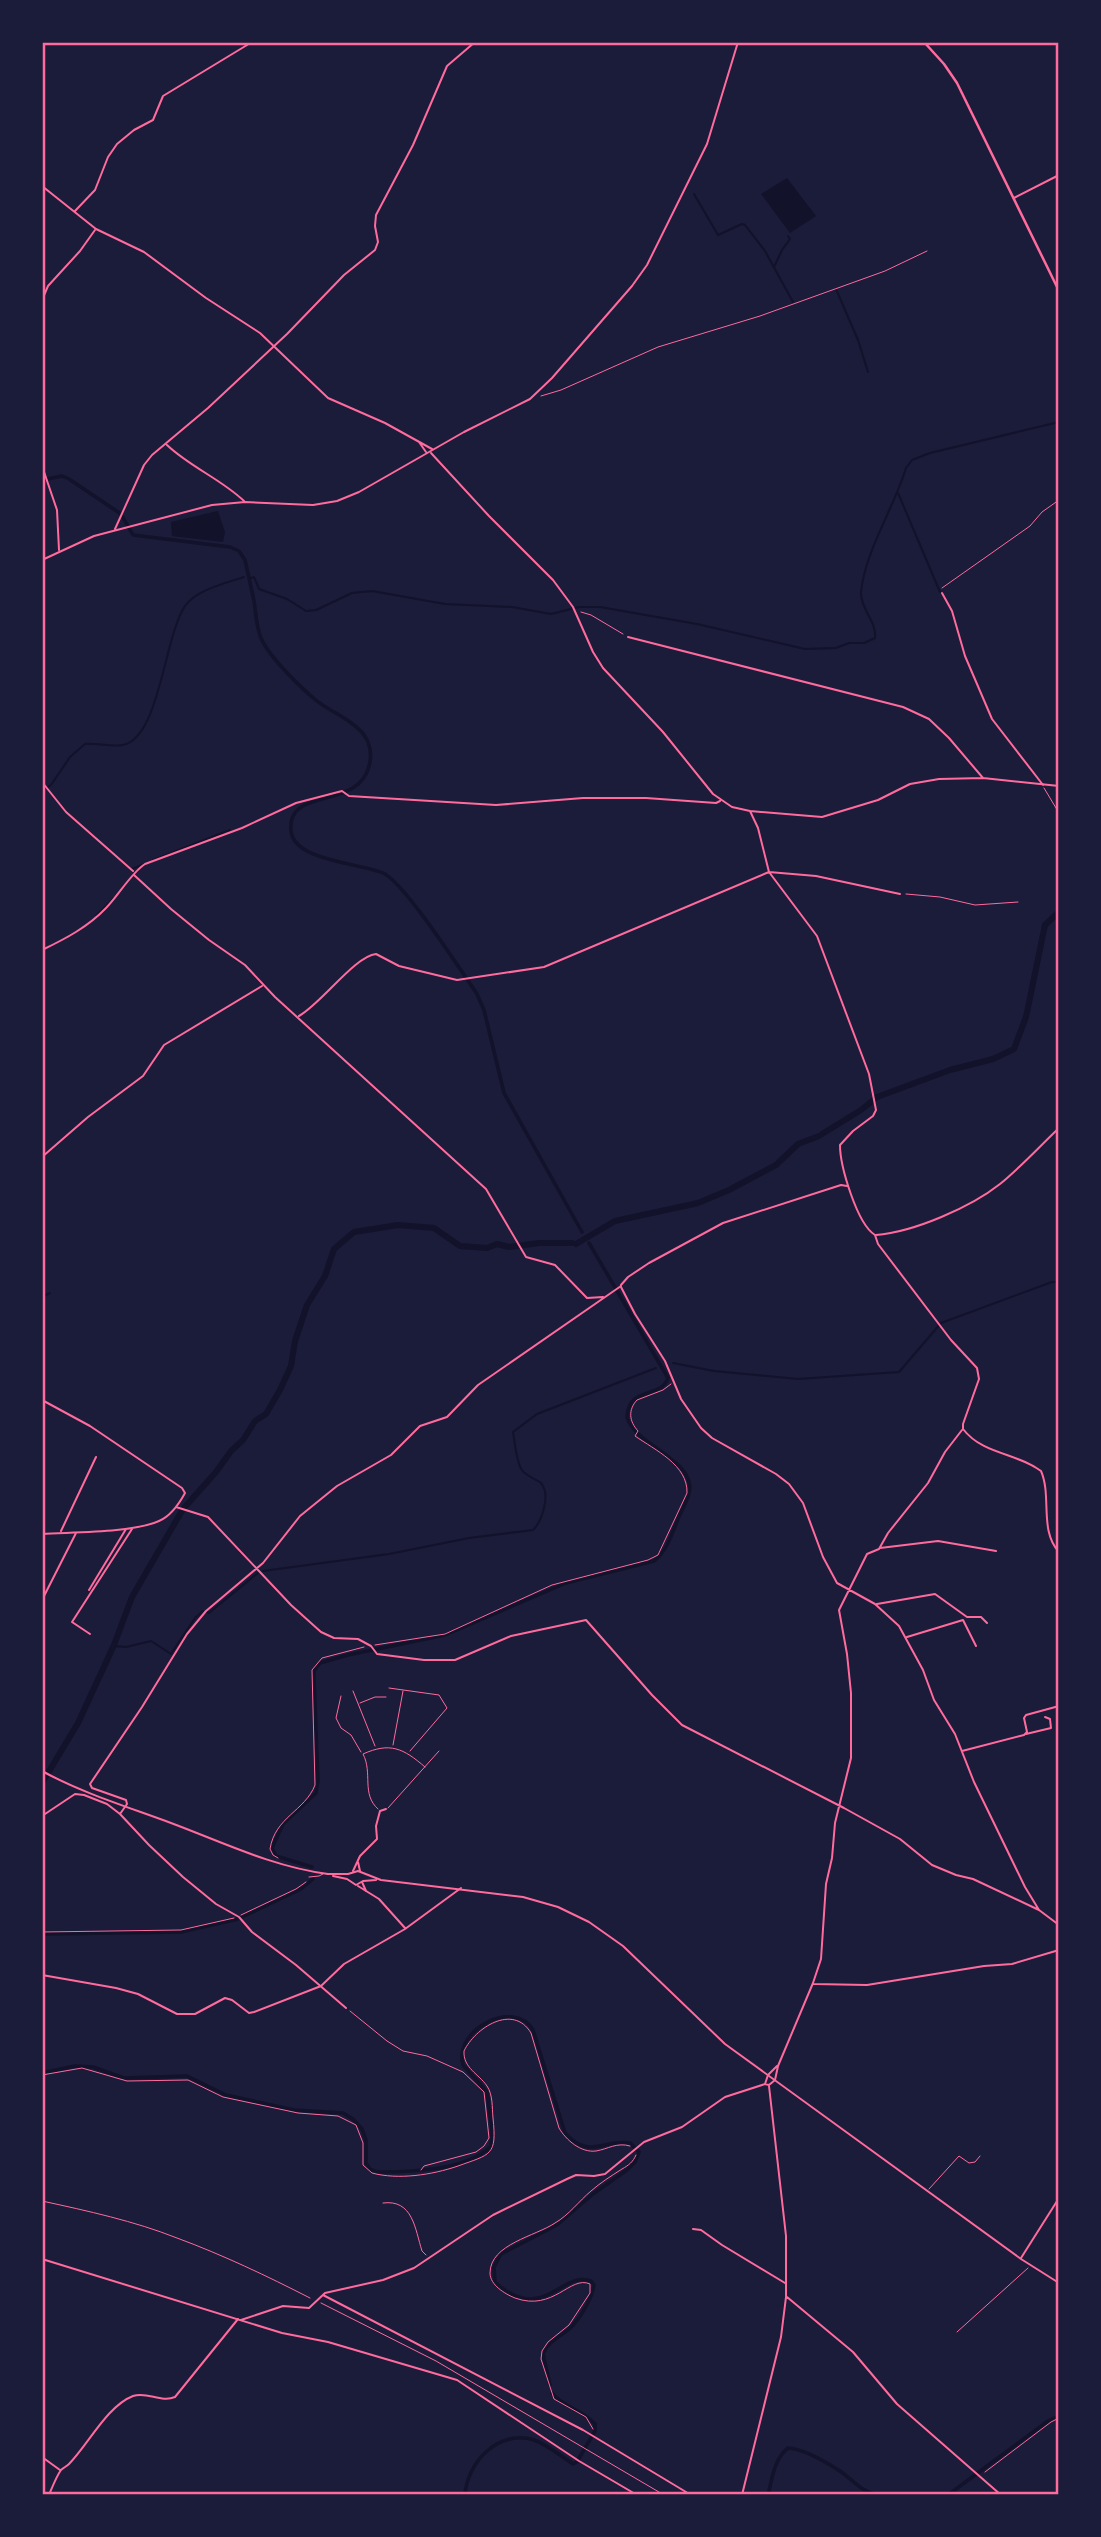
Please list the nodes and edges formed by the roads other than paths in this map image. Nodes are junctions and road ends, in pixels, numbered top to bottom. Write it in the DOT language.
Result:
graph roads {
  1 [pos="252,42"];
  2 [pos="475,42"];
  3 [pos="738,42"];
  4 [pos="924,42"];
  5 [pos="1059,175"];
  6 [pos="42,186"];
  7 [pos="1013,199"];
  8 [pos="74,212"];
  9 [pos="96,229"];
  10 [pos="1059,291"];
  11 [pos="42,300"];
  12 [pos="274,346"];
  13 [pos="416,439"];
  14 [pos="166,443"];
  15 [pos="430,451"];
  16 [pos="42,466"];
  17 [pos="245,502"];
  18 [pos="115,530"];
  19 [pos="59,550"];
  20 [pos="42,560"];
  21 [pos="942,593"];
  22 [pos="628,637"];
  23 [pos="983,778"];
  24 [pos="42,782"];
  25 [pos="1043,785"];
  26 [pos="1059,786"];
  27 [pos="721,800"];
  28 [pos="750,811"];
  29 [pos="1059,813"];
  30 [pos="769,872"];
  31 [pos="133,873"];
  32 [pos="900,894"];
  33 [pos="42,950"];
  34 [pos="263,985"];
  35 [pos="299,1016"];
  36 [pos="1059,1128"];
  37 [pos="42,1157"];
  38 [pos="847,1186"];
  39 [pos="875,1235"];
  40 [pos="617,1287"];
  41 [pos="604,1297"];
  42 [pos="42,1400"];
  43 [pos="963,1429"];
  44 [pos="96,1457"];
  45 [pos="178,1507"];
  46 [pos="127,1528"];
  47 [pos="133,1528"];
  48 [pos="61,1532"];
  49 [pos="77,1532"];
  50 [pos="42,1534"];
  51 [pos="879,1549"];
  52 [pos="996,1551"];
  53 [pos="1059,1552"];
  54 [pos="258,1567"];
  55 [pos="89,1590"];
  56 [pos="848,1591"];
  57 [pos="42,1600"];
  58 [pos="875,1605"];
  59 [pos="987,1623"];
  60 [pos="90,1634"];
  61 [pos="906,1637"];
  62 [pos="976,1646"];
  63 [pos="389,1688"];
  64 [pos="403,1690"];
  65 [pos="353,1691"];
  66 [pos="341,1696"];
  67 [pos="386,1698"];
  68 [pos="358,1703"];
  69 [pos="1059,1706"];
  70 [pos="1045,1717"];
  71 [pos="1059,1726"];
  72 [pos="1051,1728"];
  73 [pos="1026,1734"];
  74 [pos="393,1747"];
  75 [pos="376,1748"];
  76 [pos="439,1751"];
  77 [pos="962,1751"];
  78 [pos="408,1753"];
  79 [pos="363,1754"];
  80 [pos="425,1767"];
  81 [pos="43,1772"];
  82 [pos="126,1806"];
  83 [pos="840,1807"];
  84 [pos="386,1809"];
  85 [pos="380,1811"];
  86 [pos="120,1814"];
  87 [pos="42,1816"];
  88 [pos="358,1861"];
  89 [pos="352,1872"];
  90 [pos="362,1872"];
  91 [pos="323,1874"];
  92 [pos="327,1874"];
  93 [pos="309,1877"];
  94 [pos="381,1880"];
  95 [pos="350,1881"];
  96 [pos="363,1882"];
  97 [pos="356,1885"];
  98 [pos="461,1888"];
  99 [pos="367,1892"];
  100 [pos="1039,1910"];
  101 [pos="1059,1925"];
  102 [pos="405,1929"];
  103 [pos="1059,1950"];
  104 [pos="42,1975"];
  105 [pos="813,1983"];
  106 [pos="321,1986"];
  107 [pos="346,2008"];
  108 [pos="778,2066"];
  109 [pos="768,2075"];
  110 [pos="774,2080"];
  111 [pos="767,2085"];
  112 [pos="980,2156"];
  113 [pos="927,2191"];
  114 [pos="1059,2198"];
  115 [pos="692,2229"];
  116 [pos="42,2259"];
  117 [pos="1021,2259"];
  118 [pos="1059,2283"];
  119 [pos="786,2284"];
  120 [pos="322,2295"];
  121 [pos="786,2297"];
  122 [pos="239,2320"];
  123 [pos="42,2457"];
  124 [pos="61,2470"];
  125 [pos="49,2495"];
  126 [pos="637,2495"];
  127 [pos="691,2495"];
  128 [pos="742,2495"];
  129 [pos="1001,2495"];
  1 -- 8 [label="street"];
  2 -- 12 [label="street"];
  3 -- 15 [label="street"];
  4 -- 7 [label="main road"];
  5 -- 7 [label="street"];
  6 -- 8 [label="street"];
  7 -- 10 [label="main road"];
  8 -- 9 [label="street"];
  9 -- 11 [label="street"];
  9 -- 12 [label="street"];
  12 -- 13 [label="street"];
  12 -- 14 [label="street"];
  13 -- 15 [label="street"];
  13 -- 15 [label="street"];
  14 -- 17 [label="street"];
  14 -- 18 [label="street"];
  15 -- 17 [label="street"];
  15 -- 27 [label="street"];
  16 -- 19 [label="street"];
  17 -- 18 [label="street"];
  18 -- 19 [label="street"];
  19 -- 20 [label="street"];
  21 -- 25 [label="street"];
  22 -- 23 [label="street"];
  23 -- 25 [label="street"];
  23 -- 28 [label="street"];
  24 -- 31 [label="street"];
  25 -- 26 [label="street"];
  25 -- 29 [label="lane"];
  27 -- 28 [label="street"];
  27 -- 31 [label="street"];
  28 -- 30 [label="street"];
  30 -- 32 [label="street"];
  30 -- 35 [label="street"];
  30 -- 38 [label="street"];
  31 -- 33 [label="street"];
  31 -- 34 [label="street"];
  34 -- 35 [label="street"];
  34 -- 37 [label="street"];
  35 -- 41 [label="street"];
  36 -- 39 [label="street"];
  38 -- 39 [label="street"];
  38 -- 40 [label="street"];
  39 -- 43 [label="street"];
  40 -- 41 [label="street"];
  40 -- 56 [label="street"];
  41 -- 54 [label="street"];
  42 -- 45 [label="street"];
  43 -- 51 [label="street"];
  43 -- 53 [label="street"];
  44 -- 48 [label="street"];
  45 -- 47 [label="street"];
  45 -- 54 [label="street"];
  46 -- 47 [label="street"];
  46 -- 49 [label="street"];
  46 -- 55 [label="street"];
  47 -- 60 [label="street"];
  48 -- 49 [label="street"];
  48 -- 50 [label="street"];
  49 -- 57 [label="street"];
  51 -- 52 [label="street"];
  51 -- 56 [label="street"];
  54 -- 82 [label="street"];
  54 -- 83 [label="street"];
  56 -- 58 [label="street"];
  56 -- 83 [label="street"];
  58 -- 59 [label="street"];
  58 -- 61 [label="street"];
  61 -- 62 [label="street"];
  61 -- 77 [label="street"];
  63 -- 64 [label="lane"];
  64 -- 74 [label="lane"];
  64 -- 78 [label="lane"];
  65 -- 68 [label="lane"];
  66 -- 79 [label="lane"];
  67 -- 68 [label="lane"];
  68 -- 75 [label="lane"];
  69 -- 73 [label="street"];
  70 -- 72 [label="street"];
  71 -- 72 [label="street"];
  72 -- 73 [label="street"];
  73 -- 77 [label="street"];
  74 -- 75 [label="lane"];
  74 -- 78 [label="lane"];
  75 -- 79 [label="lane"];
  76 -- 80 [label="lane"];
  77 -- 100 [label="street"];
  78 -- 80 [label="lane"];
  79 -- 85 [label="lane"];
  80 -- 84 [label="lane"];
  81 -- 82 [label="street"];
  82 -- 86 [label="street"];
  82 -- 91 [label="street"];
  83 -- 100 [label="street"];
  83 -- 105 [label="street"];
  84 -- 85 [label="street"];
  85 -- 88 [label="street"];
  86 -- 87 [label="street"];
  86 -- 106 [label="street"];
  88 -- 89 [label="street"];
  88 -- 90 [label="street"];
  89 -- 90 [label="street"];
  89 -- 92 [label="street"];
  89 -- 95 [label="street"];
  90 -- 94 [label="street"];
  90 -- 96 [label="street"];
  91 -- 92 [label="street"];
  91 -- 93 [label="lane"];
  92 -- 95 [label="street"];
  94 -- 96 [label="street"];
  94 -- 98 [label="street"];
  95 -- 97 [label="street"];
  96 -- 97 [label="street"];
  96 -- 99 [label="street"];
  97 -- 99 [label="street"];
  98 -- 102 [label="street"];
  98 -- 109 [label="street"];
  99 -- 102 [label="street"];
  100 -- 101 [label="street"];
  102 -- 106 [label="street"];
  103 -- 105 [label="street"];
  104 -- 106 [label="street"];
  105 -- 108 [label="street"];
  106 -- 107 [label="street"];
  108 -- 109 [label="street"];
  108 -- 110 [label="street"];
  109 -- 110 [label="street"];
  109 -- 111 [label="street"];
  110 -- 111 [label="street"];
  110 -- 113 [label="street"];
  111 -- 119 [label="street"];
  111 -- 120 [label="street"];
  112 -- 113 [label="lane"];
  113 -- 117 [label="street"];
  114 -- 117 [label="street"];
  115 -- 119 [label="street"];
  116 -- 122 [label="street"];
  117 -- 118 [label="street"];
  119 -- 121 [label="street"];
  120 -- 122 [label="street"];
  120 -- 127 [label="street"];
  121 -- 128 [label="street"];
  121 -- 129 [label="street"];
  122 -- 124 [label="street"];
  122 -- 126 [label="street"];
  123 -- 124 [label="street"];
  124 -- 125 [label="street"];
}
